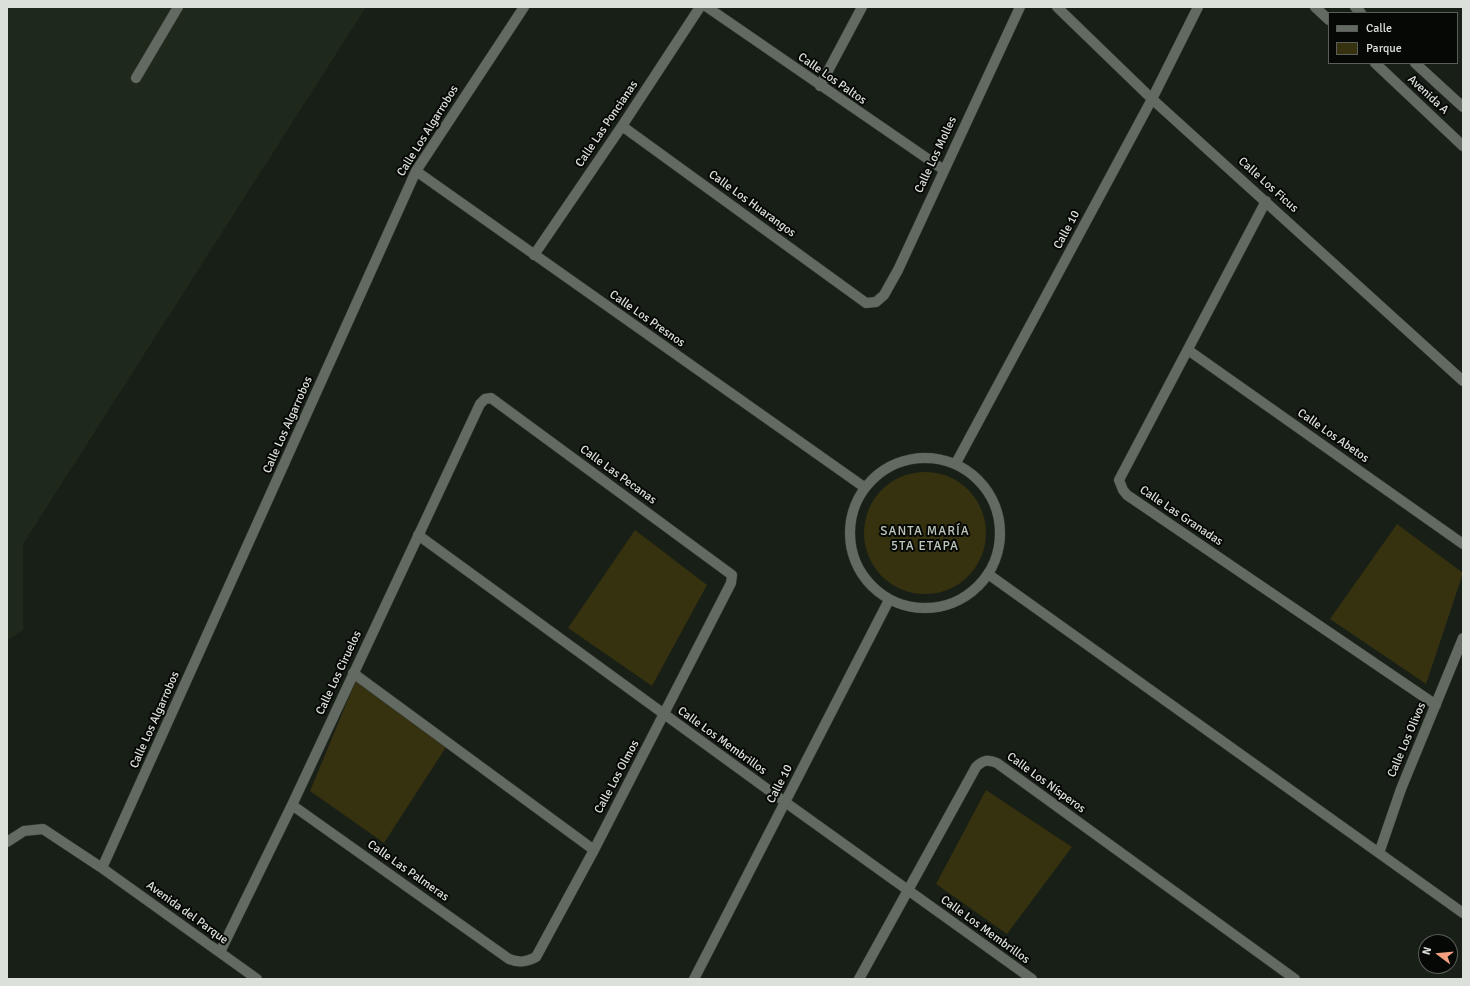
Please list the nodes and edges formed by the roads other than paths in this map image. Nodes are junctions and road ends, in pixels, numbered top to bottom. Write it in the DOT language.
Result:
graph roads {
  1 [pos="178,7"];
  2 [pos="524,7"];
  3 [pos="700,7"];
  4 [pos="707,7"];
  5 [pos="862,7"];
  6 [pos="1020,7"];
  7 [pos="1057,7"];
  8 [pos="1198,7"];
  9 [pos="1315,7"];
  10 [pos="1328,19"];
  11 [pos="1376,64"];
  12 [pos="1416,64"];
  13 [pos="136,78"];
  14 [pos="820,86"];
  15 [pos="1152,99"];
  16 [pos="1463,107"];
  17 [pos="622,126"];
  18 [pos="1463,146"];
  19 [pos="944,170"];
  20 [pos="416,171"];
  21 [pos="1266,201"];
  22 [pos="534,255"];
  23 [pos="866,303"];
  24 [pos="1188,350"];
  25 [pos="1463,381"];
  26 [pos="480,404"];
  27 [pos="956,463"];
  28 [pos="864,487"];
  29 [pos="418,535"];
  30 [pos="1463,544"];
  31 [pos="988,574"];
  32 [pos="731,583"];
  33 [pos="889,600"];
  34 [pos="1463,638"];
  35 [pos="353,673"];
  36 [pos="1436,705"];
  37 [pos="664,714"];
  38 [pos="785,802"];
  39 [pos="292,805"];
  40 [pos="7,842"];
  41 [pos="594,850"];
  42 [pos="1378,853"];
  43 [pos="102,868"];
  44 [pos="908,890"];
  45 [pos="1463,913"];
  46 [pos="220,952"];
  47 [pos="509,959"];
  48 [pos="257,979"];
  49 [pos="694,979"];
  50 [pos="859,979"];
  51 [pos="1032,979"];
  52 [pos="1295,979"];
  1 -- 13 [label="street"];
  2 -- 20 [label="street, Calle Los Algarrobos"];
  3 -- 17 [label="street, Calle Las Poncianas"];
  4 -- 14 [label="street, Calle Los Paltos"];
  5 -- 14 [label="street"];
  6 -- 19 [label="street, Calle Los Molles"];
  7 -- 15 [label="street, Calle Los Ficus"];
  8 -- 15 [label="street, Calle 10"];
  9 -- 10 [label="street"];
  11 -- 18 [label="street, Avenida A"];
  12 -- 16 [label="street, Avenida A"];
  14 -- 19 [label="street, Calle Los Paltos"];
  15 -- 21 [label="street, Calle Los Ficus"];
  15 -- 27 [label="street, Calle 10"];
  17 -- 22 [label="street, Calle Las Poncianas"];
  17 -- 23 [label="street, Calle Los Huarangos"];
  19 -- 23 [label="street, Calle Los Molles"];
  20 -- 22 [label="street, Calle Los Presnos"];
  20 -- 43 [label="street, Calle Los Algarrobos"];
  21 -- 24 [label="street, Calle Las Granadas"];
  21 -- 25 [label="street, Calle Los Ficus"];
  22 -- 28 [label="street, Calle Los Presnos"];
  24 -- 30 [label="street, Calle Los Abetos"];
  24 -- 36 [label="street, Calle Las Granadas"];
  26 -- 29 [label="street, Calle Los Ciruelos"];
  26 -- 32 [label="street, Calle Las Pecanas"];
  27 -- 28 [label="street"];
  27 -- 31 [label="street"];
  28 -- 33 [label="street"];
  29 -- 35 [label="street, Calle Los Ciruelos"];
  29 -- 37 [label="street, Calle Los Membrillos"];
  31 -- 33 [label="street"];
  31 -- 42 [label="street"];
  32 -- 37 [label="street, Calle Los Olmos"];
  33 -- 38 [label="street, Calle 10"];
  34 -- 36 [label="street, Calle Los Olivos"];
  35 -- 39 [label="street, Calle Los Ciruelos"];
  35 -- 41 [label="street"];
  36 -- 42 [label="street, Calle Los Olivos"];
  37 -- 38 [label="street, Calle Los Membrillos"];
  37 -- 41 [label="street, Calle Los Olmos"];
  38 -- 44 [label="street, Calle Los Membrillos"];
  38 -- 49 [label="street, Calle 10"];
  39 -- 46 [label="street, Calle Los Ciruelos"];
  39 -- 47 [label="street, Calle Las Palmeras"];
  40 -- 43 [label="street, Avenida del Parque"];
  41 -- 47 [label="street, Calle Los Olmos"];
  42 -- 45 [label="street"];
  43 -- 46 [label="street, Avenida del Parque"];
  44 -- 50 [label="street, Calle Los Nísperos"];
  44 -- 51 [label="street, Calle Los Membrillos"];
  44 -- 52 [label="street, Calle Los Nísperos"];
  46 -- 48 [label="street, Avenida del Parque"];
}
